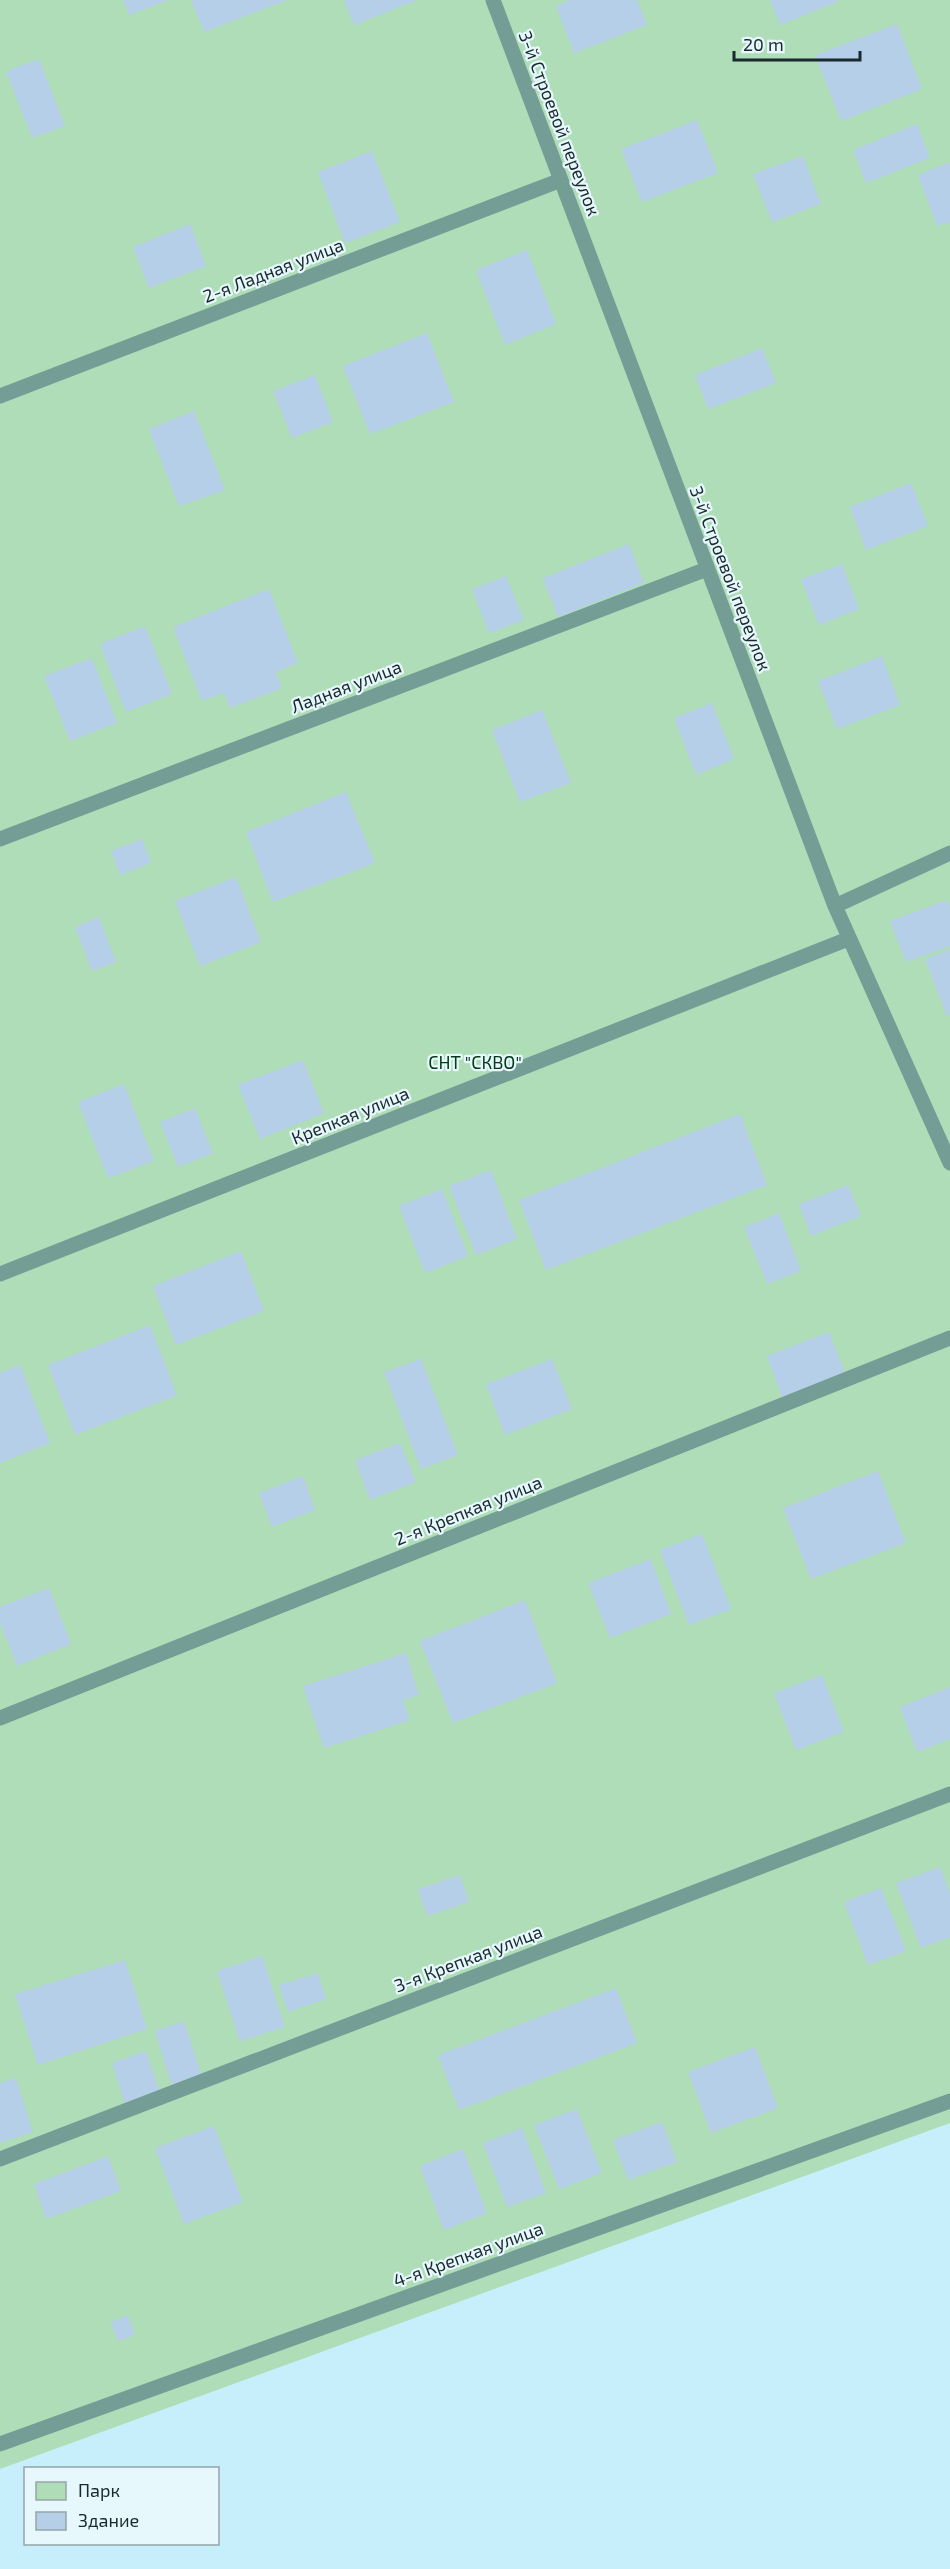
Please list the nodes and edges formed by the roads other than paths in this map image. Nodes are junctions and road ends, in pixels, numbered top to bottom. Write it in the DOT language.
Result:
graph roads {
  1 [pos="493,0"];
  2 [pos="561,180"];
  3 [pos="0,396"];
  4 [pos="707,569"];
  5 [pos="0,839"];
  6 [pos="950,853"];
  7 [pos="835,906"];
  8 [pos="848,939"];
  9 [pos="950,1163"];
  10 [pos="0,1274"];
  11 [pos="950,1338"];
  12 [pos="0,1718"];
  13 [pos="950,1794"];
  14 [pos="950,2101"];
  15 [pos="0,2159"];
  16 [pos="0,2444"];
  1 -- 2 [label="lane, 3-й Строевой переулок"];
  2 -- 3 [label="lane, 2-я Ладная улица"];
  2 -- 4 [label="lane, 3-й Строевой переулок"];
  4 -- 5 [label="lane, Ладная улица"];
  4 -- 7 [label="lane, 3-й Строевой переулок"];
  6 -- 7 [label="lane"];
  7 -- 8 [label="lane, 3-й Строевой переулок"];
  8 -- 9 [label="lane, 3-й Строевой переулок"];
  8 -- 10 [label="lane, Крепкая улица"];
  11 -- 12 [label="lane, 2-я Крепкая улица"];
  13 -- 15 [label="lane, 3-я Крепкая улица"];
  14 -- 16 [label="lane, 4-я Крепкая улица"];
}
